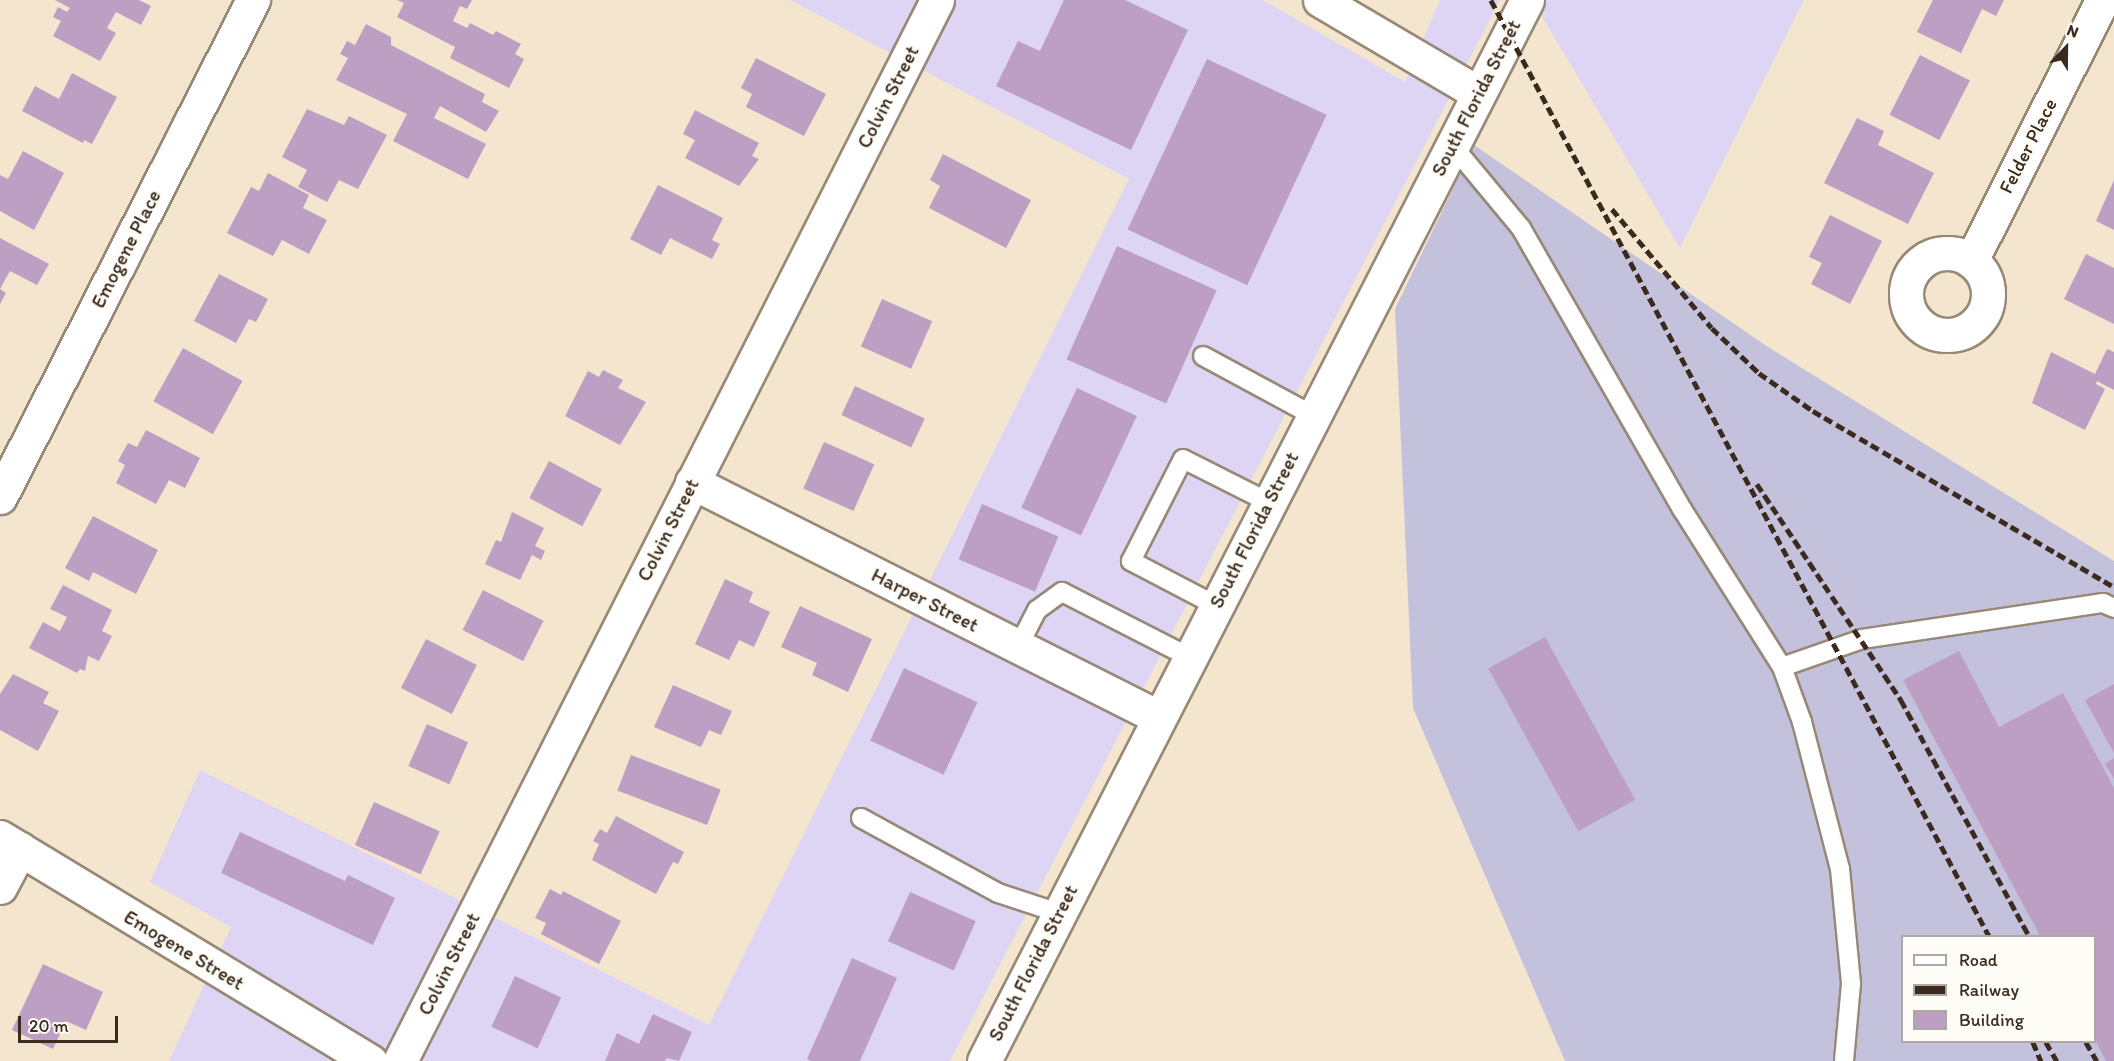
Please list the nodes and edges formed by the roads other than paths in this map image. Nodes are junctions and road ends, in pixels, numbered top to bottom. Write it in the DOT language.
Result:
graph roads {
  1 [pos="253,0"];
  2 [pos="937,0"];
  3 [pos="1320,0"];
  4 [pos="1527,0"];
  5 [pos="2102,0"];
  6 [pos="1478,93"];
  7 [pos="1452,146"];
  8 [pos="1971,261"];
  9 [pos="1203,356"];
  10 [pos="1312,415"];
  11 [pos="692,482"];
  12 [pos="0,497"];
  13 [pos="1268,502"];
  14 [pos="1215,605"];
  15 [pos="2114,608"];
  16 [pos="1017,647"];
  17 [pos="1189,657"];
  18 [pos="1782,667"];
  19 [pos="1158,717"];
  20 [pos="861,818"];
  21 [pos="10,843"];
  22 [pos="0,887"];
  23 [pos="1059,913"];
  24 [pos="370,1061"];
  25 [pos="400,1061"];
  26 [pos="984,1061"];
  27 [pos="1844,1061"];
  1 -- 12 [label="street, Emogene Place"];
  2 -- 11 [label="street, Colvin Street"];
  3 -- 6 [label="street"];
  4 -- 6 [label="street, South Florida Street"];
  5 -- 8 [label="street, Felder Place"];
  6 -- 7 [label="street, South Florida Street"];
  7 -- 10 [label="street, South Florida Street"];
  7 -- 18 [label="lane"];
  9 -- 10 [label="lane"];
  10 -- 13 [label="street, South Florida Street"];
  11 -- 16 [label="street, Harper Street"];
  11 -- 25 [label="street, Colvin Street"];
  13 -- 14 [label="street, South Florida Street"];
  13 -- 14 [label="lane"];
  14 -- 17 [label="street, South Florida Street"];
  15 -- 18 [label="lane"];
  16 -- 17 [label="lane"];
  16 -- 19 [label="street, Harper Street"];
  17 -- 19 [label="street, South Florida Street"];
  18 -- 27 [label="lane"];
  19 -- 23 [label="street, South Florida Street"];
  20 -- 23 [label="lane"];
  21 -- 22 [label="street"];
  21 -- 24 [label="street, Emogene Street"];
  23 -- 26 [label="street, South Florida Street"];
}
